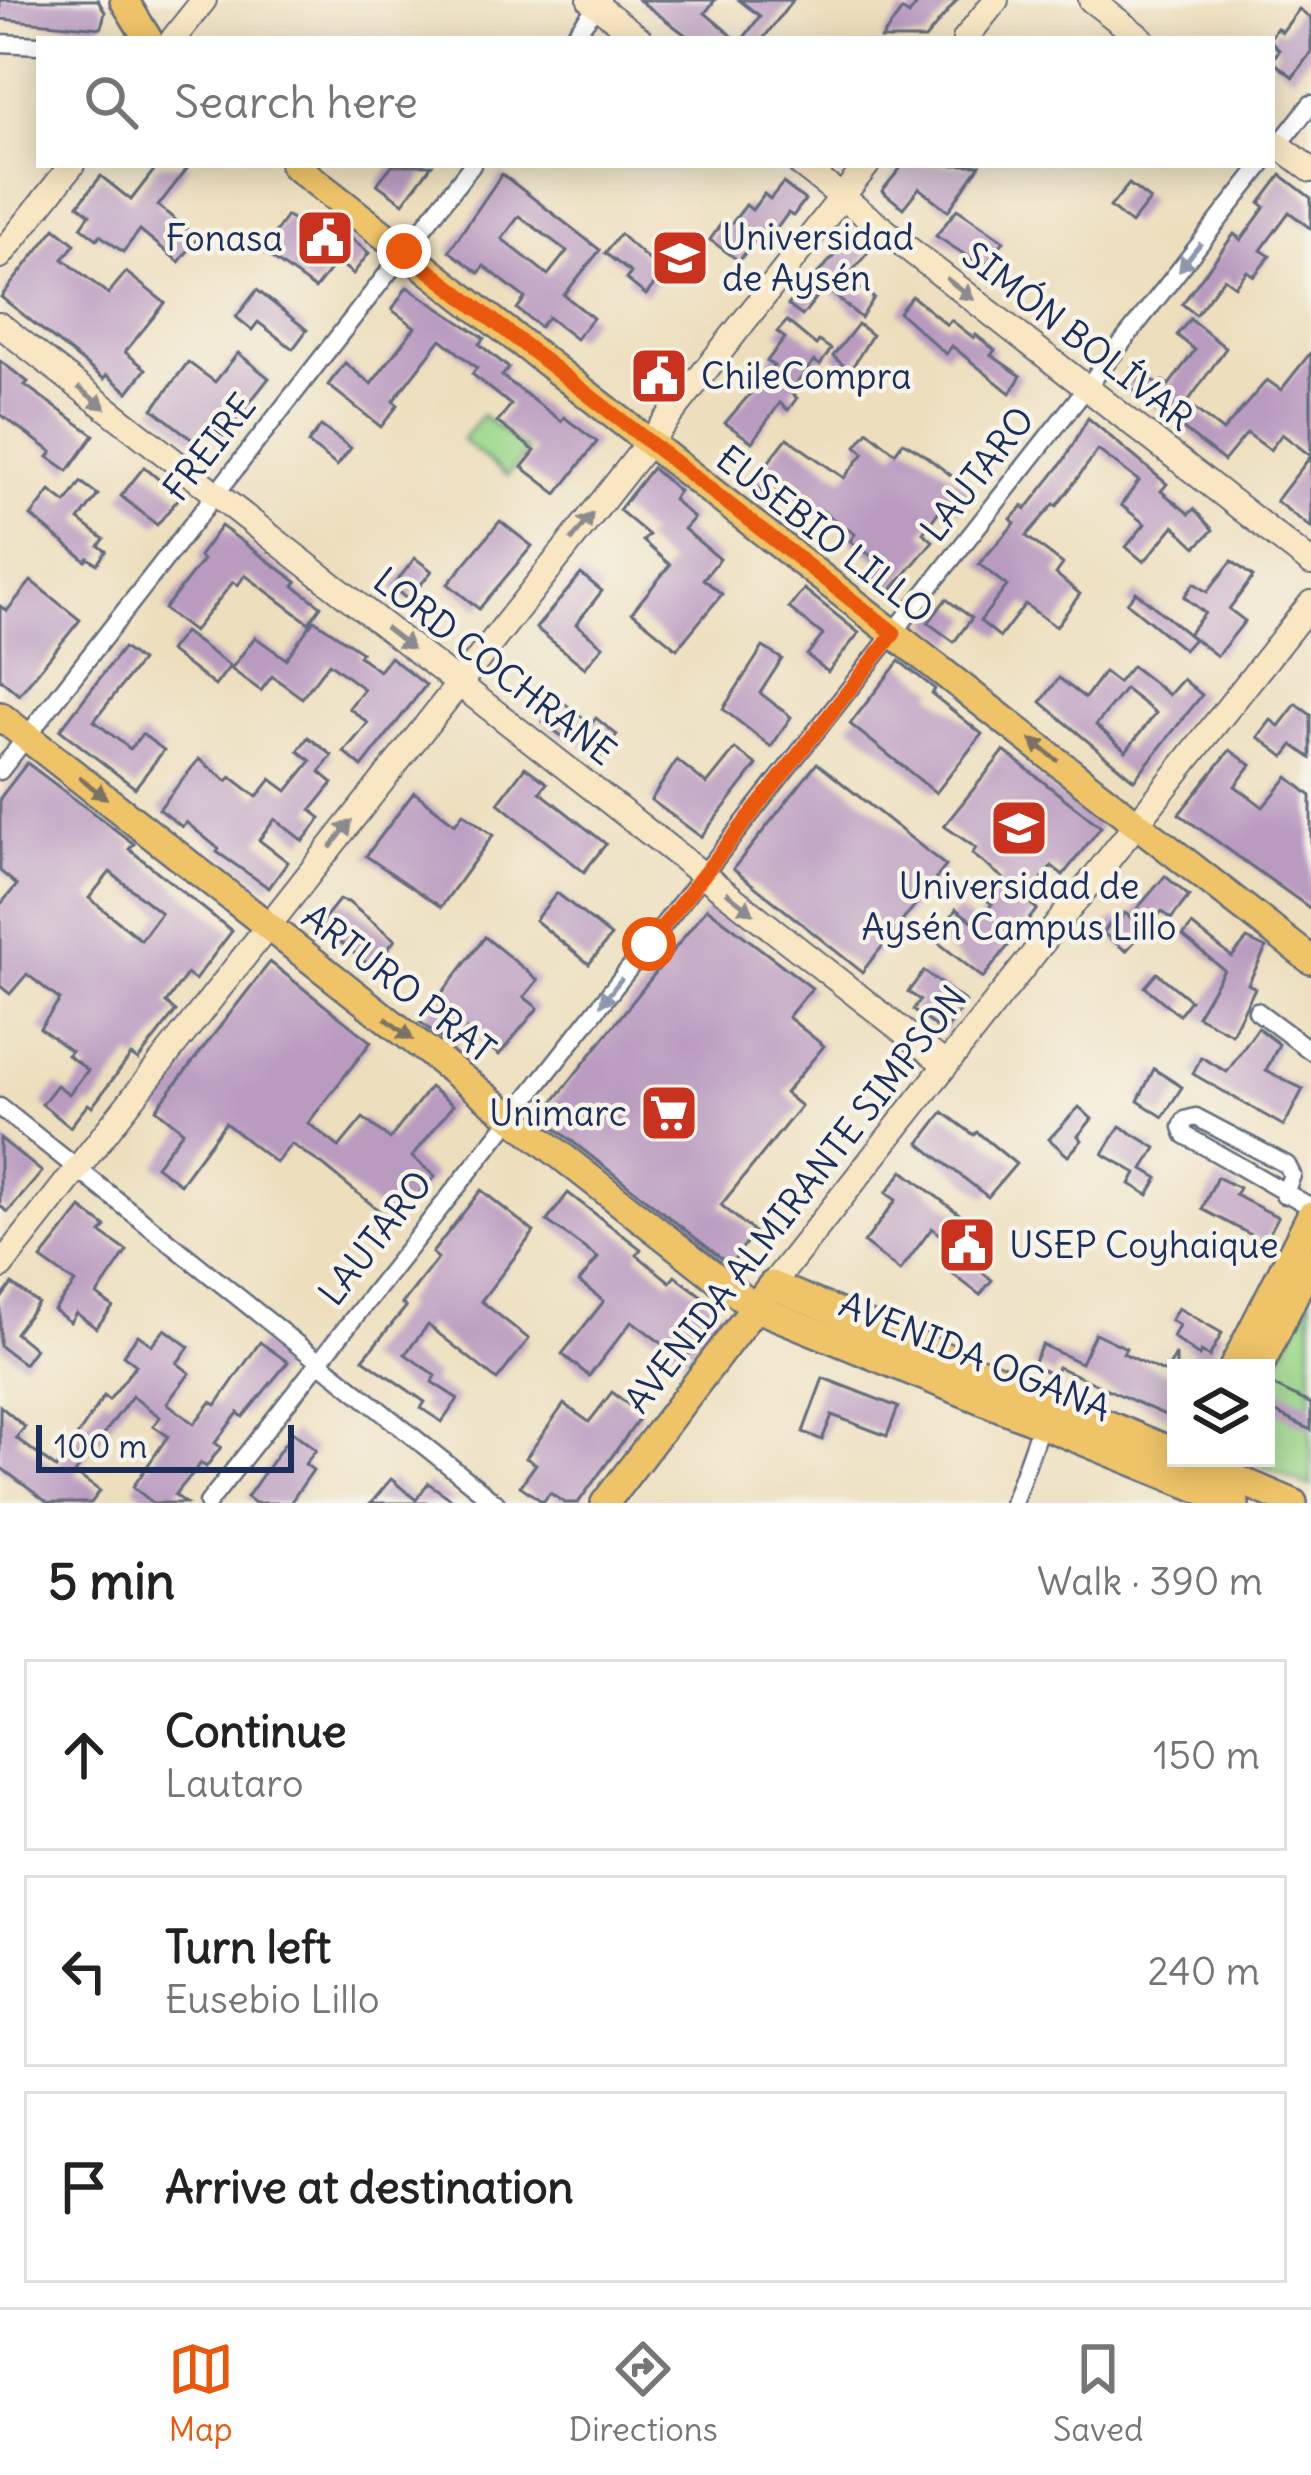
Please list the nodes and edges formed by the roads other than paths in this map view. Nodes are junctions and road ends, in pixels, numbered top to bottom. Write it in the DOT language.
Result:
graph roads {
  1 [pos="124,0"];
  2 [pos="204,0"];
  3 [pos="996,0"];
  4 [pos="1091,0"];
  5 [pos="596,2"];
  6 [pos="146,36"];
  7 [pos="175,36"];
  8 [pos="573,36"];
  9 [pos="636,36"];
  10 [pos="967,36"];
  11 [pos="1138,36"];
  12 [pos="0,43"];
  13 [pos="36,45"];
  14 [pos="1311,104"];
  15 [pos="1275,146"];
  16 [pos="1275,153"];
  17 [pos="70,168"];
  18 [pos="299,168"];
  19 [pos="470,168"];
  20 [pos="805,168"];
  21 [pos="865,168"];
  22 [pos="1258,168"];
  23 [pos="1311,170"];
  24 [pos="842,197"];
  25 [pos="404,251"];
  26 [pos="0,256"];
  27 [pos="0,326"];
  28 [pos="1087,388"];
  29 [pos="649,442"];
  30 [pos="214,494"];
  31 [pos="1311,563"];
  32 [pos="1311,603"];
  33 [pos="894,633"];
  34 [pos="458,684"];
  35 [pos="0,716"];
  36 [pos="27,736"];
  37 [pos="0,771"];
  38 [pos="1136,822"];
  39 [pos="703,874"];
  40 [pos="268,926"];
  41 [pos="1308,952"];
  42 [pos="1257,1011"];
  43 [pos="1311,1052"];
  44 [pos="945,1064"];
  45 [pos="0,1107"];
  46 [pos="512,1118"];
  47 [pos="78,1168"];
  48 [pos="1284,1195"];
  49 [pos="1311,1211"];
  50 [pos="1311,1260"];
  51 [pos="0,1267"];
  52 [pos="763,1296"];
  53 [pos="1237,1359"];
  54 [pos="1263,1359"];
  55 [pos="320,1362"];
  56 [pos="1042,1421"];
  57 [pos="1167,1452"];
  58 [pos="1167,1455"];
  59 [pos="1198,1467"];
  60 [pos="1205,1467"];
  61 [pos="208,1503"];
  62 [pos="496,1503"];
  63 [pos="605,1503"];
  64 [pos="1013,1503"];
  65 [pos="1235,1503"];
  66 [pos="1293,1503"];
  1 -- 6 [label="main road"];
  2 -- 7 [label="street"];
  3 -- 10 [label="street"];
  4 -- 11 [label="street"];
  5 -- 8 [label="street"];
  5 -- 9 [label="street"];
  12 -- 13 [label="street"];
  14 -- 15 [label="street, LAUTARO"];
  16 -- 23 [label="street"];
  17 -- 26 [label="street"];
  18 -- 25 [label="main road, EUSEBIO LILLO"];
  19 -- 25 [label="street, FREIRE"];
  20 -- 24 [label="street, SIMÓN BOLÍVAR"];
  21 -- 24 [label="street"];
  22 -- 28 [label="street, LAUTARO, one-way"];
  24 -- 28 [label="street, SIMÓN BOLÍVAR, one-way"];
  24 -- 29 [label="street"];
  25 -- 29 [label="main road, EUSEBIO LILLO"];
  25 -- 30 [label="street, FREIRE"];
  27 -- 30 [label="street, LORD COCHRANE, one-way"];
  28 -- 31 [label="street, SIMÓN BOLÍVAR"];
  28 -- 33 [label="street, LAUTARO"];
  29 -- 33 [label="main road, EUSEBIO LILLO"];
  34 -- 29 [label="street, one-way"];
  30 -- 34 [label="street, LORD COCHRANE, one-way"];
  30 -- 36 [label="street, FREIRE"];
  32 -- 38 [label="street, AVENIDA ALMIRANTE SIMPSON"];
  38 -- 33 [label="main road, EUSEBIO LILLO, one-way"];
  33 -- 39 [label="street, LAUTARO"];
  34 -- 39 [label="street, LORD COCHRANE"];
  40 -- 34 [label="street, one-way"];
  35 -- 36 [label="main road, ARTURO PRAT"];
  36 -- 37 [label="street, FREIRE"];
  36 -- 40 [label="main road, ARTURO PRAT, one-way"];
  38 -- 41 [label="main road, EUSEBIO LILLO"];
  38 -- 44 [label="street, AVENIDA ALMIRANTE SIMPSON"];
  39 -- 44 [label="street, LORD COCHRANE, one-way"];
  39 -- 46 [label="street, LAUTARO, one-way"];
  40 -- 46 [label="main road, ARTURO PRAT, one-way"];
  40 -- 47 [label="street"];
  42 -- 43 [label="street"];
  44 -- 52 [label="street, AVENIDA ALMIRANTE SIMPSON"];
  45 -- 47 [label="street"];
  46 -- 52 [label="main road, ARTURO PRAT"];
  46 -- 55 [label="street, LAUTARO"];
  47 -- 51 [label="street"];
  47 -- 55 [label="street"];
  48 -- 48 [label="street"];
  48 -- 49 [label="street"];
  49 -- 53 [label="main road"];
  50 -- 54 [label="main road"];
  52 -- 56 [label="main road, AVENIDA OGANA"];
  52 -- 57 [label="main road, AVENIDA OGANA"];
  52 -- 63 [label="main road, AVENIDA ALMIRANTE SIMPSON"];
  55 -- 61 [label="street, LAUTARO"];
  55 -- 62 [label="street"];
  56 -- 58 [label="main road, AVENIDA OGANA"];
  56 -- 64 [label="street"];
  59 -- 65 [label="main road, AVENIDA OGANA"];
  60 -- 66 [label="main road, AVENIDA OGANA"];
}
